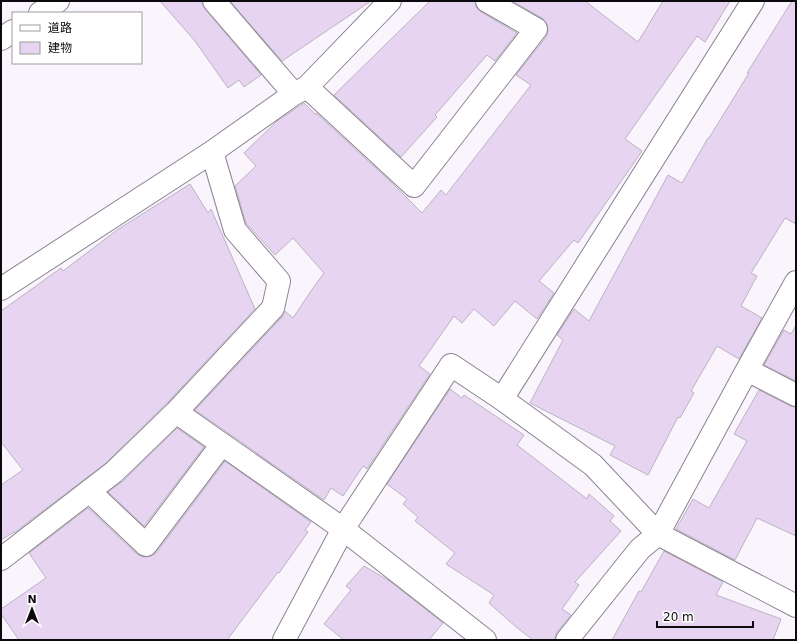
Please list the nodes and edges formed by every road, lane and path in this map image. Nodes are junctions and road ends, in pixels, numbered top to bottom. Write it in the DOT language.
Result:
graph roads {
  1 [pos="58,1"];
  2 [pos="214,1"];
  3 [pos="390,1"];
  4 [pos="486,1"];
  5 [pos="753,1"];
  6 [pos="42,12"];
  7 [pos="12,32"];
  8 [pos="1,39"];
  9 [pos="301,91"];
  10 [pos="212,152"];
  11 [pos="796,282"];
  12 [pos="1,290"];
  13 [pos="747,370"];
  14 [pos="796,395"];
  15 [pos="502,400"];
  16 [pos="176,412"];
  17 [pos="222,444"];
  18 [pos="89,491"];
  19 [pos="343,529"];
  20 [pos="658,534"];
  21 [pos="1,559"];
  22 [pos="796,606"];
  23 [pos="284,640"];
  24 [pos="485,640"];
  25 [pos="567,640"];
  1 -- 6 [label="street"];
  2 -- 9 [label="street"];
  3 -- 9 [label="street"];
  4 -- 9 [label="street"];
  5 -- 15 [label="street"];
  7 -- 8 [label="street"];
  9 -- 10 [label="street"];
  10 -- 12 [label="street"];
  10 -- 16 [label="street"];
  11 -- 13 [label="street"];
  13 -- 14 [label="street"];
  13 -- 20 [label="street"];
  15 -- 19 [label="street"];
  15 -- 20 [label="street"];
  16 -- 17 [label="street"];
  16 -- 18 [label="street"];
  17 -- 18 [label="street"];
  17 -- 19 [label="street"];
  18 -- 21 [label="street"];
  19 -- 23 [label="street"];
  19 -- 24 [label="street"];
  20 -- 22 [label="street"];
  20 -- 25 [label="street"];
}
